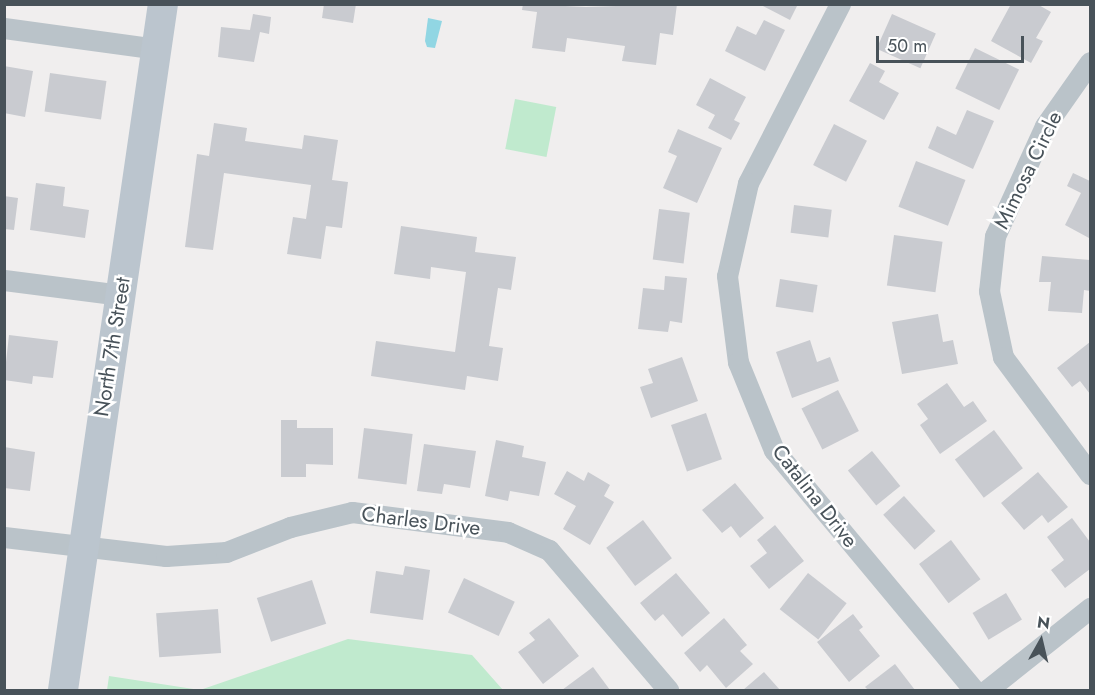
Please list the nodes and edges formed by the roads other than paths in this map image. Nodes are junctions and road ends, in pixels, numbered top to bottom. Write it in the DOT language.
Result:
graph roads {
  1 [pos="163,4"];
  2 [pos="840,4"];
  3 [pos="4,28"];
  4 [pos="157,49"];
  5 [pos="1090,62"];
  6 [pos="4,280"];
  7 [pos="121,295"];
  8 [pos="1090,474"];
  9 [pos="4,537"];
  10 [pos="81,547"];
  11 [pos="1090,608"];
  12 [pos="63,690"];
  13 [pos="668,690"];
  14 [pos="974,690"];
  15 [pos="987,690"];
  1 -- 4 [label="main road, North 7th Street"];
  2 -- 14 [label="street, Catalina Drive"];
  3 -- 4 [label="street"];
  4 -- 7 [label="main road, North 7th Street"];
  5 -- 8 [label="street, Mimosa Circle"];
  6 -- 7 [label="street"];
  7 -- 10 [label="main road, North 7th Street"];
  9 -- 10 [label="street, Charles Drive"];
  10 -- 12 [label="main road, North 7th Street"];
  10 -- 13 [label="street, Charles Drive"];
  11 -- 15 [label="street"];
}
